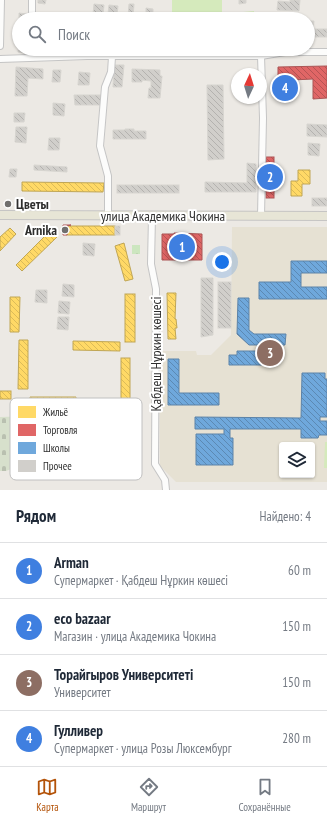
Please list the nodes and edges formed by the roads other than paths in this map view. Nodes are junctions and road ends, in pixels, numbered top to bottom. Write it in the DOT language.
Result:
graph roads {
  1 [pos="1,0"];
  2 [pos="32,0"];
  3 [pos="32,12"];
  4 [pos="0,46"];
  5 [pos="315,52"];
  6 [pos="327,52"];
  7 [pos="87,56"];
  8 [pos="261,56"];
  9 [pos="112,57"];
  10 [pos="0,59"];
  11 [pos="0,215"];
  12 [pos="108,216"];
  13 [pos="152,216"];
  14 [pos="260,216"];
  15 [pos="327,216"];
  16 [pos="166,490"];
  1 -- 4 [label="street"];
  2 -- 3 [label="street"];
  5 -- 6 [label="street"];
  7 -- 9 [label="street"];
  7 -- 10 [label="street"];
  8 -- 9 [label="street"];
  8 -- 14 [label="street"];
  9 -- 12 [label="street"];
  11 -- 12 [label="main road, улица Академика Чокина"];
  12 -- 13 [label="main road, улица Академика Чокина"];
  13 -- 14 [label="main road, улица Академика Чокина"];
  13 -- 16 [label="street, Қабдеш Нұркин көшесі"];
  14 -- 15 [label="main road, улица Академика Чокина"];
}
